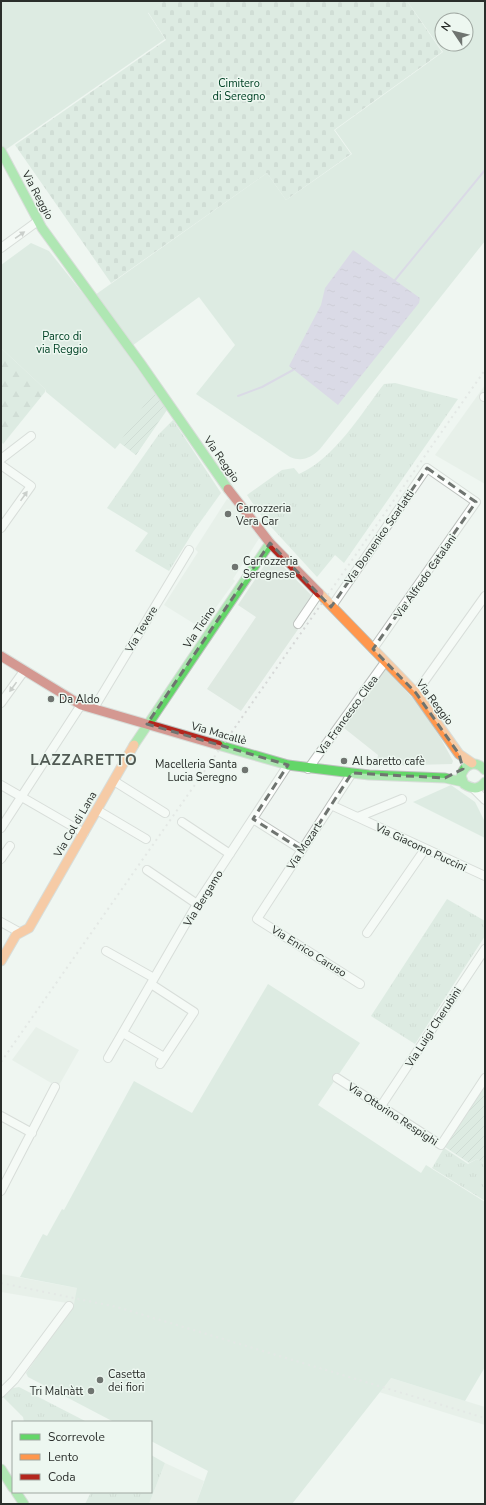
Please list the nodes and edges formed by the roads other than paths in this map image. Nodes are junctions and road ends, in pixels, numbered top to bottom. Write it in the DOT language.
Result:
graph roads {
  1 [pos="1,151"];
  2 [pos="38,222"];
  3 [pos="1,248"];
  4 [pos="31,436"];
  5 [pos="1,460"];
  6 [pos="1,465"];
  7 [pos="427,468"];
  8 [pos="1,528"];
  9 [pos="270,543"];
  10 [pos="189,550"];
  11 [pos="319,593"];
  12 [pos="485,596"];
  13 [pos="332,606"];
  14 [pos="298,624"];
  15 [pos="373,649"];
  16 [pos="1,656"];
  17 [pos="385,662"];
  18 [pos="24,671"];
  19 [pos="416,693"];
  20 [pos="1,703"];
  21 [pos="81,704"];
  22 [pos="94,708"];
  23 [pos="147,724"];
  24 [pos="459,754"];
  25 [pos="472,763"];
  26 [pos="288,765"];
  27 [pos="308,769"];
  28 [pos="485,769"];
  29 [pos="463,770"];
  30 [pos="352,773"];
  31 [pos="445,778"];
  32 [pos="114,781"];
  33 [pos="463,782"];
  34 [pos="484,783"];
  35 [pos="1,785"];
  36 [pos="473,788"];
  37 [pos="485,796"];
  38 [pos="21,797"];
  39 [pos="402,799"];
  40 [pos="485,800"];
  41 [pos="331,805"];
  42 [pos="97,810"];
  43 [pos="165,813"];
  44 [pos="358,817"];
  45 [pos="253,819"];
  46 [pos="182,822"];
  47 [pos="1,828"];
  48 [pos="84,833"];
  49 [pos="146,839"];
  50 [pos="10,846"];
  51 [pos="425,849"];
  52 [pos="302,850"];
  53 [pos="230,854"];
  54 [pos="1,859"];
  55 [pos="147,870"];
  56 [pos="485,876"];
  57 [pos="197,904"];
  58 [pos="257,919"];
  59 [pos="1,922"];
  60 [pos="19,932"];
  61 [pos="367,933"];
  62 [pos="485,948"];
  63 [pos="106,951"];
  64 [pos="1,961"];
  65 [pos="153,981"];
  66 [pos="360,984"];
  67 [pos="123,1033"];
  68 [pos="164,1057"];
  69 [pos="108,1058"];
  70 [pos="160,1064"];
  71 [pos="337,1078"];
  72 [pos="485,1078"];
  73 [pos="55,1087"];
  74 [pos="381,1106"];
  75 [pos="1,1116"];
  76 [pos="32,1133"];
  77 [pos="1,1191"];
  78 [pos="69,1306"];
  79 [pos="1,1393"];
  80 [pos="1,1469"];
  81 [pos="12,1486"];
  82 [pos="17,1493"];
  83 [pos="24,1504"];
  1 -- 2 [label="street, Via Reggio"];
  3 -- 2 [label="street, one-way"];
  2 -- 9 [label="street, Via Reggio"];
  4 -- 5 [label="street"];
  8 -- 6 [label="street, one-way"];
  7 -- 13 [label="street, Via Domenico Scarlatti"];
  7 -- 15 [label="street, Via Alfredo Catalani"];
  9 -- 11 [label="street, Via Reggio"];
  9 -- 23 [label="street, Via Ticino"];
  10 -- 22 [label="street, Via Tevere"];
  11 -- 13 [label="street, Via Reggio"];
  11 -- 14 [label="street"];
  12 -- 19 [label="street"];
  13 -- 15 [label="street, Via Reggio"];
  15 -- 17 [label="street, Via Reggio"];
  16 -- 18 [label="street, Via Macallè"];
  17 -- 19 [label="street, Via Reggio"];
  17 -- 27 [label="street, Via Francesco Cilea"];
  18 -- 20 [label="street, one-way"];
  18 -- 21 [label="street, Via Macallè"];
  19 -- 24 [label="street, Via Reggio"];
  21 -- 22 [label="street, Via Macallè"];
  21 -- 38 [label="street"];
  22 -- 23 [label="street, Via Macallè"];
  23 -- 26 [label="street, Via Macallè"];
  23 -- 32 [label="street, Via Col di Lana"];
  24 -- 25 [label="street, Via Reggio"];
  24 -- 29 [label="street, Via Reggio"];
  25 -- 28 [label="street, Via Reggio"];
  25 -- 29 [label="street, Via Macallè"];
  26 -- 27 [label="street, Via Macallè"];
  26 -- 45 [label="street, Via Bergamo"];
  27 -- 30 [label="street, Via Macallè"];
  29 -- 31 [label="street, Via Macallè"];
  29 -- 33 [label="street"];
  30 -- 31 [label="street, Via Macallè"];
  30 -- 41 [label="street, Via Mozart"];
  31 -- 33 [label="street, Via Macallè"];
  32 -- 42 [label="street, Via Col di Lana"];
  32 -- 43 [label="street"];
  33 -- 36 [label="street, Via Macallè"];
  34 -- 36 [label="street"];
  34 -- 37 [label="street"];
  35 -- 38 [label="street"];
  36 -- 40 [label="street"];
  38 -- 47 [label="street"];
  38 -- 48 [label="street"];
  39 -- 44 [label="street, Via Giacomo Puccini"];
  41 -- 44 [label="street, Via Giacomo Puccini"];
  41 -- 52 [label="street, Via Mozart"];
  42 -- 48 [label="street, Via Col di Lana"];
  42 -- 49 [label="street"];
  44 -- 51 [label="street, Via Giacomo Puccini"];
  45 -- 52 [label="street"];
  45 -- 53 [label="street, Via Bergamo"];
  46 -- 53 [label="street"];
  48 -- 60 [label="street, Via Col di Lana"];
  50 -- 54 [label="street"];
  51 -- 56 [label="street, Via Giacomo Puccini"];
  51 -- 61 [label="street"];
  52 -- 58 [label="street, Via Mozart"];
  53 -- 57 [label="street, Via Bergamo"];
  55 -- 57 [label="street"];
  57 -- 65 [label="street, Via Bergamo"];
  58 -- 66 [label="street, Via Enrico Caruso"];
  59 -- 60 [label="street"];
  60 -- 64 [label="street, Via Col di Lana"];
  62 -- 74 [label="street, Via Luigi Cherubini"];
  63 -- 65 [label="street"];
  65 -- 67 [label="street, Via Bergamo"];
  65 -- 68 [label="street"];
  67 -- 68 [label="street"];
  67 -- 69 [label="street, Via Bergamo"];
  68 -- 70 [label="street"];
  71 -- 74 [label="street, Via Ottorino Respighi"];
  72 -- 74 [label="street, Via Ottorino Respighi"];
  73 -- 76 [label="street"];
  75 -- 76 [label="street"];
  76 -- 77 [label="street"];
  78 -- 79 [label="street"];
  80 -- 81 [label="street"];
  82 -- 83 [label="street"];
}
